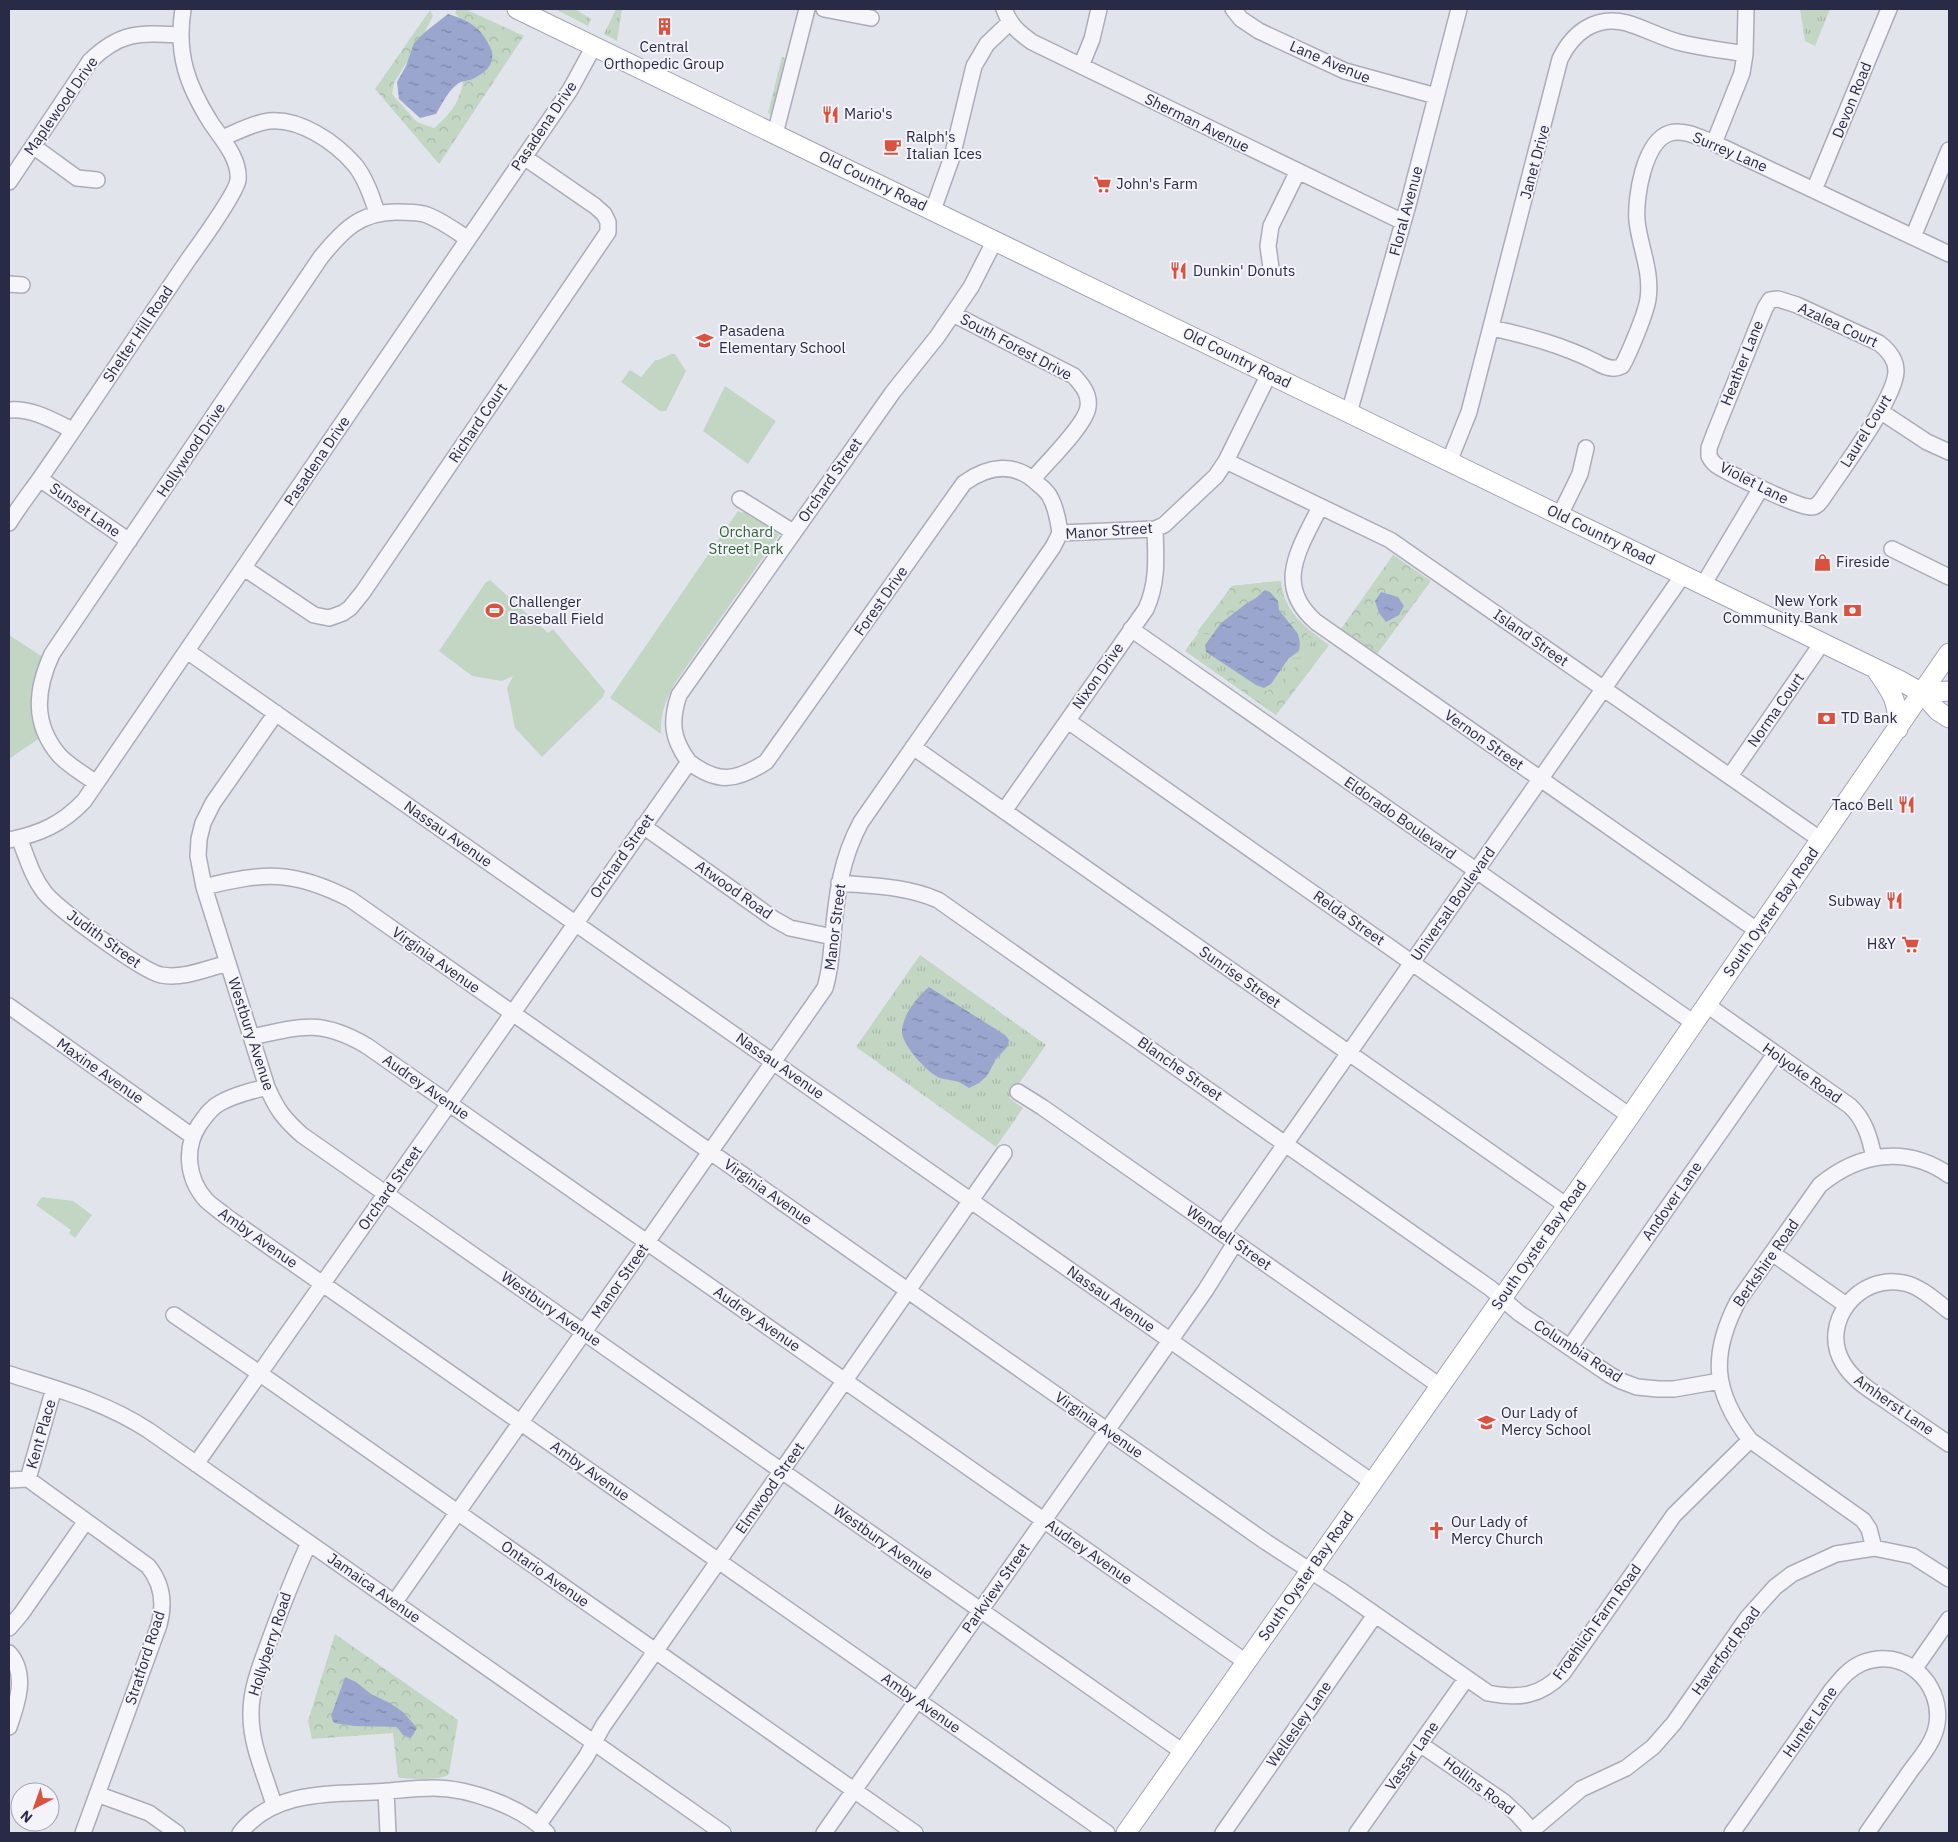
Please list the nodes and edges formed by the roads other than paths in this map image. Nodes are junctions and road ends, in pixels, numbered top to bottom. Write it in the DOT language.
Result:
graph roads {
  1 [pos="183,9"];
  2 [pos="517,9"];
  3 [pos="807,9"];
  4 [pos="824,9"];
  5 [pos="1100,9"];
  6 [pos="1233,9"];
  7 [pos="1459,9"];
  8 [pos="1746,9"];
  9 [pos="1889,9"];
  10 [pos="545,15"];
  11 [pos="1006,16"];
  12 [pos="872,18"];
  13 [pos="181,36"];
  14 [pos="594,46"];
  15 [pos="1745,54"];
  16 [pos="1081,66"];
  17 [pos="1436,96"];
  18 [pos="775,134"];
  19 [pos="222,138"];
  20 [pos="1714,143"];
  21 [pos="33,146"];
  22 [pos="1949,150"];
  23 [pos="524,157"];
  24 [pos="1298,171"];
  25 [pos="97,180"];
  26 [pos="9,182"];
  27 [pos="1814,190"];
  28 [pos="933,210"];
  29 [pos="377,213"];
  30 [pos="1403,222"];
  31 [pos="1913,237"];
  32 [pos="468,239"];
  33 [pos="995,240"];
  34 [pos="1949,254"];
  35 [pos="1270,268"];
  36 [pos="1775,299"];
  37 [pos="953,314"];
  38 [pos="1492,328"];
  39 [pos="1894,360"];
  40 [pos="1269,374"];
  41 [pos="9,410"];
  42 [pos="1880,411"];
  43 [pos="1349,413"];
  44 [pos="72,430"];
  45 [pos="1715,432"];
  46 [pos="1586,448"];
  47 [pos="1949,452"];
  48 [pos="1226,461"];
  49 [pos="1449,462"];
  50 [pos="40,479"];
  51 [pos="1033,479"];
  52 [pos="1761,488"];
  53 [pos="1823,498"];
  54 [pos="740,499"];
  55 [pos="1320,507"];
  56 [pos="1560,515"];
  57 [pos="9,523"];
  58 [pos="1155,529"];
  59 [pos="793,532"];
  60 [pos="1060,533"];
  61 [pos="130,541"];
  62 [pos="1892,549"];
  63 [pos="244,568"];
  64 [pos="1683,575"];
  65 [pos="1949,577"];
  66 [pos="1704,585"];
  67 [pos="1131,629"];
  68 [pos="1822,644"];
  69 [pos="187,650"];
  70 [pos="1949,654"];
  71 [pos="1877,670"];
  72 [pos="1603,688"];
  73 [pos="1949,692"];
  74 [pos="1922,693"];
  75 [pos="276,713"];
  76 [pos="1949,718"];
  77 [pos="1068,721"];
  78 [pos="1898,730"];
  79 [pos="913,747"];
  80 [pos="689,762"];
  81 [pos="1730,776"];
  82 [pos="1540,779"];
  83 [pos="96,783"];
  84 [pos="1004,811"];
  85 [pos="643,826"];
  86 [pos="14,839"];
  87 [pos="1820,840"];
  88 [pos="1476,871"];
  89 [pos="839,883"];
  90 [pos="204,887"];
  91 [pos="575,923"];
  92 [pos="1758,931"];
  93 [pos="833,937"];
  94 [pos="228,962"];
  95 [pos="1412,962"];
  96 [pos="1707,1005"];
  97 [pos="9,1006"];
  98 [pos="512,1013"];
  99 [pos="1694,1023"];
  100 [pos="252,1038"];
  101 [pos="1348,1052"];
  102 [pos="1775,1054"];
  103 [pos="774,1062"];
  104 [pos="267,1087"];
  105 [pos="1018,1092"];
  106 [pos="449,1103"];
  107 [pos="1630,1116"];
  108 [pos="192,1136"];
  109 [pos="1285,1143"];
  110 [pos="710,1152"];
  111 [pos="1004,1153"];
  112 [pos="1874,1158"];
  113 [pos="1949,1175"];
  114 [pos="386,1193"];
  115 [pos="972,1201"];
  116 [pos="1567,1206"];
  117 [pos="1223,1233"];
  118 [pos="647,1242"];
  119 [pos="1235,1243"];
  120 [pos="1772,1253"];
  121 [pos="323,1284"];
  122 [pos="909,1291"];
  123 [pos="1502,1298"];
  124 [pos="1846,1305"];
  125 [pos="1949,1311"];
  126 [pos="174,1315"];
  127 [pos="584,1332"];
  128 [pos="1170,1340"];
  129 [pos="1570,1347"];
  130 [pos="260,1373"];
  131 [pos="9,1374"];
  132 [pos="846,1381"];
  133 [pos="1720,1381"];
  134 [pos="1440,1386"];
  135 [pos="54,1388"];
  136 [pos="521,1422"];
  137 [pos="1107,1430"];
  138 [pos="1750,1440"];
  139 [pos="1949,1444"];
  140 [pos="196,1464"];
  141 [pos="782,1471"];
  142 [pos="9,1480"];
  143 [pos="28,1480"];
  144 [pos="1372,1482"];
  145 [pos="458,1512"];
  146 [pos="1044,1520"];
  147 [pos="86,1521"];
  148 [pos="309,1543"];
  149 [pos="1874,1548"];
  150 [pos="719,1561"];
  151 [pos="1310,1571"];
  152 [pos="1949,1579"];
  153 [pos="394,1602"];
  154 [pos="980,1610"];
  155 [pos="1375,1615"];
  156 [pos="1949,1619"];
  157 [pos="9,1628"];
  158 [pos="656,1651"];
  159 [pos="9,1653"];
  160 [pos="1246,1662"];
  161 [pos="1916,1668"];
  162 [pos="1466,1678"];
  163 [pos="917,1700"];
  164 [pos="9,1727"];
  165 [pos="594,1743"];
  166 [pos="1420,1744"];
  167 [pos="1183,1752"];
  168 [pos="854,1790"];
  169 [pos="386,1791"];
  170 [pos="97,1794"];
  171 [pos="274,1805"];
  172 [pos="543,1829"];
  173 [pos="1532,1832"];
  174 [pos="83,1833"];
  175 [pos="177,1833"];
  176 [pos="240,1833"];
  177 [pos="388,1833"];
  178 [pos="723,1833"];
  179 [pos="824,1833"];
  180 [pos="915,1833"];
  181 [pos="1107,1833"];
  182 [pos="1126,1833"];
  183 [pos="1223,1833"];
  184 [pos="1357,1833"];
  185 [pos="1732,1833"];
  186 [pos="1867,1833"];
  1 -- 13 [label="street, Shelter Hill Road"];
  2 -- 10 [label="main road, Old Country Road"];
  3 -- 18 [label="street"];
  4 -- 12 [label="street"];
  5 -- 16 [label="street"];
  6 -- 17 [label="street, Lane Avenue"];
  7 -- 17 [label="street, Floral Avenue"];
  8 -- 15 [label="street"];
  9 -- 27 [label="street, Devon Road"];
  10 -- 14 [label="main road, Old Country Road"];
  11 -- 16 [label="street, Sherman Avenue"];
  11 -- 28 [label="street"];
  13 -- 19 [label="street, Shelter Hill Road"];
  13 -- 21 [label="street, Maplewood Drive"];
  14 -- 18 [label="main road, Old Country Road"];
  14 -- 23 [label="street, Pasadena Drive"];
  15 -- 20 [label="street"];
  15 -- 38 [label="street, Janet Drive"];
  16 -- 24 [label="street, Sherman Avenue"];
  17 -- 30 [label="street, Floral Avenue"];
  18 -- 28 [label="main road, Old Country Road"];
  19 -- 29 [label="street"];
  19 -- 44 [label="street, Shelter Hill Road"];
  20 -- 27 [label="street, Surrey Lane"];
  20 -- 38 [label="street, Surrey Lane"];
  21 -- 25 [label="street"];
  21 -- 26 [label="street, Maplewood Drive"];
  22 -- 31 [label="street"];
  23 -- 32 [label="street, Pasadena Drive"];
  23 -- 63 [label="street, Richard Court"];
  24 -- 30 [label="street, Sherman Avenue"];
  24 -- 35 [label="street"];
  27 -- 31 [label="street, Surrey Lane"];
  28 -- 33 [label="main road, Old Country Road"];
  29 -- 32 [label="street, Hollywood Drive"];
  29 -- 61 [label="street, Hollywood Drive"];
  30 -- 43 [label="street, Floral Avenue"];
  31 -- 34 [label="street, Surrey Lane"];
  32 -- 63 [label="street, Pasadena Drive"];
  33 -- 37 [label="street, Orchard Street"];
  33 -- 40 [label="main road, Old Country Road"];
  36 -- 39 [label="street, Azalea Court"];
  36 -- 45 [label="street, Heather Lane"];
  37 -- 51 [label="street, South Forest Drive"];
  37 -- 59 [label="street, Orchard Street"];
  38 -- 49 [label="street, Janet Drive"];
  39 -- 42 [label="street, Laurel Court"];
  40 -- 43 [label="main road, Old Country Road"];
  40 -- 48 [label="street, Manor Street"];
  41 -- 44 [label="street"];
  42 -- 47 [label="street"];
  42 -- 53 [label="street, Laurel Court"];
  43 -- 49 [label="main road, Old Country Road"];
  44 -- 50 [label="street, Shelter Hill Road"];
  45 -- 52 [label="street, Violet Lane"];
  46 -- 56 [label="street"];
  48 -- 55 [label="street, Island Street"];
  48 -- 58 [label="street, Manor Street"];
  49 -- 56 [label="main road, Old Country Road"];
  50 -- 57 [label="street, Shelter Hill Road"];
  50 -- 61 [label="street, Sunset Lane"];
  51 -- 60 [label="street, Forest Drive"];
  51 -- 80 [label="street, Forest Drive"];
  52 -- 53 [label="street, Violet Lane"];
  52 -- 66 [label="street"];
  54 -- 59 [label="street"];
  55 -- 72 [label="street, Island Street"];
  55 -- 82 [label="street, Vernon Street"];
  56 -- 64 [label="main road, Old Country Road"];
  58 -- 60 [label="street, Manor Street"];
  58 -- 67 [label="street, Nixon Drive"];
  59 -- 80 [label="street, Orchard Street"];
  60 -- 79 [label="street, Manor Street"];
  61 -- 83 [label="street, Hollywood Drive"];
  62 -- 65 [label="street"];
  63 -- 69 [label="street, Pasadena Drive"];
  64 -- 66 [label="main road, Old Country Road"];
  64 -- 72 [label="street, Universal Boulevard"];
  66 -- 68 [label="main road, Old Country Road"];
  67 -- 77 [label="street, Nixon Drive"];
  67 -- 88 [label="street, Eldorado Boulevard"];
  68 -- 71 [label="main road, Old Country Road"];
  68 -- 81 [label="street, Norma Court"];
  69 -- 75 [label="street, Nassau Avenue"];
  69 -- 83 [label="street, Pasadena Drive"];
  70 -- 74 [label="main road, South Oyster Bay Road"];
  71 -- 74 [label="main road, Old Country Road"];
  71 -- 78 [label="main road"];
  72 -- 81 [label="street, Island Street"];
  72 -- 82 [label="street, Universal Boulevard"];
  73 -- 74 [label="main road"];
  74 -- 76 [label="main road, Old Country Road"];
  74 -- 78 [label="main road, South Oyster Bay Road"];
  75 -- 90 [label="street, Westbury Avenue"];
  75 -- 91 [label="street, Nassau Avenue"];
  77 -- 84 [label="street, Nixon Drive"];
  77 -- 95 [label="street, Relda Street"];
  78 -- 87 [label="main road, South Oyster Bay Road"];
  79 -- 84 [label="street, Sunrise Street"];
  79 -- 89 [label="street, Manor Street"];
  80 -- 85 [label="street, Orchard Street"];
  81 -- 87 [label="street, Island Street"];
  82 -- 88 [label="street, Universal Boulevard"];
  82 -- 92 [label="street, Vernon Street"];
  83 -- 86 [label="street, Pasadena Drive"];
  84 -- 101 [label="street, Sunrise Street"];
  85 -- 91 [label="street, Orchard Street"];
  85 -- 93 [label="street, Atwood Road"];
  86 -- 94 [label="street, Judith Street"];
  87 -- 92 [label="main road, South Oyster Bay Road"];
  88 -- 95 [label="street, Universal Boulevard"];
  88 -- 99 [label="street, Eldorado Boulevard"];
  89 -- 93 [label="street, Manor Street"];
  89 -- 109 [label="street, Blanche Street"];
  90 -- 94 [label="street, Westbury Avenue"];
  90 -- 98 [label="street, Virginia Avenue"];
  91 -- 98 [label="street, Orchard Street"];
  91 -- 103 [label="street, Nassau Avenue"];
  92 -- 96 [label="main road, South Oyster Bay Road"];
  93 -- 103 [label="street, Manor Street"];
  94 -- 100 [label="street, Westbury Avenue"];
  95 -- 101 [label="street, Universal Boulevard"];
  95 -- 107 [label="street, Relda Street"];
  96 -- 99 [label="main road, South Oyster Bay Road"];
  96 -- 102 [label="street, Holyoke Road"];
  97 -- 108 [label="street, Maxine Avenue"];
  98 -- 106 [label="street, Orchard Street"];
  98 -- 110 [label="street, Virginia Avenue"];
  99 -- 107 [label="main road, South Oyster Bay Road"];
  100 -- 104 [label="street, Westbury Avenue"];
  100 -- 106 [label="street, Audrey Avenue"];
  101 -- 109 [label="street, Universal Boulevard"];
  101 -- 116 [label="street, Sunrise Street"];
  102 -- 112 [label="street, Holyoke Road"];
  102 -- 129 [label="street, Andover Lane"];
  103 -- 110 [label="street, Manor Street"];
  103 -- 115 [label="street, Nassau Avenue"];
  104 -- 108 [label="street, Amby Avenue"];
  104 -- 114 [label="street, Westbury Avenue"];
  105 -- 117 [label="street, Wendell Street"];
  106 -- 114 [label="street, Orchard Street"];
  106 -- 118 [label="street, Audrey Avenue"];
  107 -- 116 [label="main road, South Oyster Bay Road"];
  108 -- 121 [label="street, Amby Avenue"];
  109 -- 117 [label="street, Universal Boulevard"];
  109 -- 123 [label="street, Blanche Street"];
  110 -- 118 [label="street, Manor Street"];
  110 -- 122 [label="street, Virginia Avenue"];
  111 -- 115 [label="street, Elmwood Street"];
  112 -- 113 [label="street, Berkshire Road"];
  112 -- 120 [label="street, Berkshire Road"];
  114 -- 121 [label="street, Orchard Street"];
  114 -- 127 [label="street, Westbury Avenue"];
  115 -- 122 [label="street, Elmwood Street"];
  115 -- 128 [label="street, Nassau Avenue"];
  116 -- 123 [label="main road, South Oyster Bay Road"];
  117 -- 119 [label="street, Wendell Street"];
  118 -- 127 [label="street, Manor Street"];
  118 -- 132 [label="street, Audrey Avenue"];
  119 -- 128 [label="street, Parkview Street"];
  119 -- 134 [label="street, Wendell Street"];
  120 -- 124 [label="street"];
  120 -- 133 [label="street, Berkshire Road"];
  121 -- 130 [label="street, Orchard Street"];
  121 -- 136 [label="street, Amby Avenue"];
  122 -- 132 [label="street, Elmwood Street"];
  122 -- 137 [label="street, Virginia Avenue"];
  123 -- 129 [label="street, Columbia Road"];
  123 -- 134 [label="main road, South Oyster Bay Road"];
  124 -- 125 [label="street"];
  124 -- 139 [label="street, Amherst Lane"];
  126 -- 130 [label="street, Ontario Avenue"];
  127 -- 136 [label="street, Manor Street"];
  127 -- 141 [label="street, Westbury Avenue"];
  128 -- 137 [label="street, Parkview Street"];
  128 -- 144 [label="street, Nassau Avenue"];
  129 -- 133 [label="street, Columbia Road"];
  130 -- 140 [label="street, Orchard Street"];
  130 -- 145 [label="street, Ontario Avenue"];
  131 -- 135 [label="street, Jamaica Avenue"];
  132 -- 141 [label="street, Elmwood Street"];
  132 -- 146 [label="street, Audrey Avenue"];
  133 -- 138 [label="street, Berkshire Road"];
  134 -- 144 [label="main road, South Oyster Bay Road"];
  135 -- 140 [label="street, Jamaica Avenue"];
  135 -- 143 [label="street, Kent Place"];
  136 -- 145 [label="street, Manor Street"];
  136 -- 150 [label="street, Amby Avenue"];
  137 -- 146 [label="street, Parkview Street"];
  137 -- 151 [label="street, Virginia Avenue"];
  138 -- 149 [label="street, Berkshire Road"];
  138 -- 162 [label="street, Froehlich Farm Road"];
  140 -- 148 [label="street, Jamaica Avenue"];
  141 -- 150 [label="street, Elmwood Street"];
  141 -- 154 [label="street, Westbury Avenue"];
  142 -- 143 [label="street"];
  143 -- 147 [label="street, Stratford Road"];
  144 -- 151 [label="main road, South Oyster Bay Road"];
  145 -- 153 [label="street, Manor Street"];
  145 -- 158 [label="street, Ontario Avenue"];
  146 -- 154 [label="street, Parkview Street"];
  146 -- 160 [label="street, Audrey Avenue"];
  147 -- 157 [label="street"];
  147 -- 170 [label="street, Stratford Road"];
  148 -- 153 [label="street, Jamaica Avenue"];
  148 -- 171 [label="street, Hollyberry Road"];
  149 -- 152 [label="street, Haverford Road"];
  149 -- 173 [label="street, Haverford Road"];
  150 -- 158 [label="street, Elmwood Street"];
  150 -- 163 [label="street, Amby Avenue"];
  151 -- 155 [label="street, Froehlich Farm Road"];
  151 -- 160 [label="main road, South Oyster Bay Road"];
  153 -- 165 [label="street, Jamaica Avenue"];
  154 -- 163 [label="street, Parkview Street"];
  154 -- 167 [label="street, Westbury Avenue"];
  155 -- 162 [label="street, Froehlich Farm Road"];
  155 -- 183 [label="street, Wellesley Lane"];
  156 -- 161 [label="street"];
  158 -- 165 [label="street, Elmwood Street"];
  158 -- 168 [label="street, Ontario Avenue"];
  159 -- 164 [label="street"];
  160 -- 167 [label="main road, South Oyster Bay Road"];
  161 -- 185 [label="street, Hunter Lane"];
  161 -- 186 [label="street"];
  162 -- 166 [label="street, Vassar Lane"];
  163 -- 168 [label="street, Parkview Street"];
  163 -- 181 [label="street, Amby Avenue"];
  165 -- 172 [label="street, Elmwood Street"];
  165 -- 178 [label="street, Jamaica Avenue"];
  166 -- 173 [label="street, Hollins Road"];
  166 -- 184 [label="street, Vassar Lane"];
  167 -- 182 [label="main road, South Oyster Bay Road"];
  168 -- 179 [label="street, Parkview Street"];
  168 -- 180 [label="street, Ontario Avenue"];
  169 -- 171 [label="street"];
  169 -- 172 [label="street"];
  169 -- 177 [label="street"];
  170 -- 174 [label="street, Stratford Road"];
  170 -- 175 [label="street"];
  171 -- 176 [label="street"];
}
